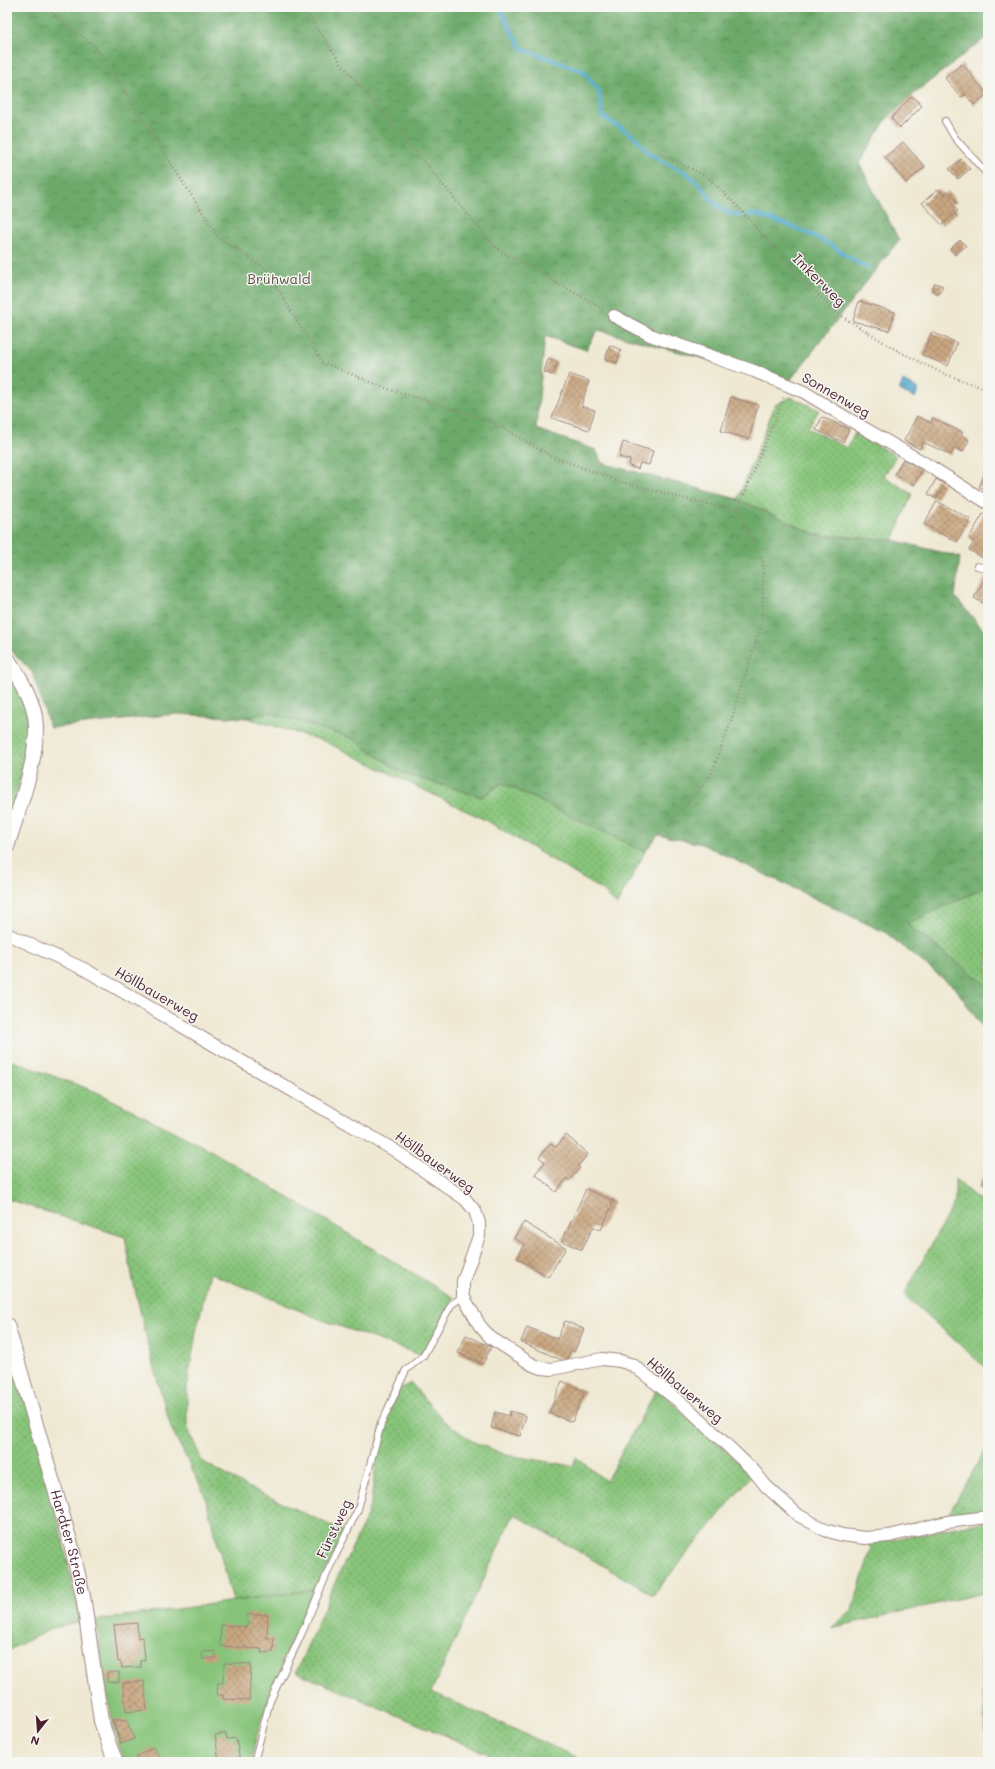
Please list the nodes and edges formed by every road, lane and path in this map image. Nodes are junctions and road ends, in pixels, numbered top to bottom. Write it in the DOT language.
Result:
graph roads {
  1 [pos="46,7"];
  2 [pos="302,7"];
  3 [pos="945,121"];
  4 [pos="659,153"];
  5 [pos="988,175"];
  6 [pos="614,316"];
  7 [pos="789,386"];
  8 [pos="988,390"];
  9 [pos="988,503"];
  10 [pos="738,510"];
  11 [pos="977,566"];
  12 [pos="988,570"];
  13 [pos="7,658"];
  14 [pos="668,827"];
  15 [pos="7,846"];
  16 [pos="7,934"];
  17 [pos="463,1296"];
  18 [pos="7,1325"];
  19 [pos="988,1517"];
  20 [pos="116,1762"];
  21 [pos="254,1762"];
  1 -- 10 [label="path"];
  2 -- 6 [label="path"];
  3 -- 5 [label="lane"];
  4 -- 8 [label="path, Imkerweg"];
  6 -- 7 [label="street, Sonnenweg"];
  7 -- 9 [label="street, Sonnenweg"];
  7 -- 10 [label="path"];
  10 -- 14 [label="path"];
  11 -- 12 [label="lane"];
  13 -- 15 [label="street"];
  16 -- 17 [label="street, Höllbauerweg"];
  17 -- 19 [label="street, Höllbauerweg"];
  17 -- 21 [label="lane, Fürstweg"];
  18 -- 20 [label="street, Hardter Straße"];
}
